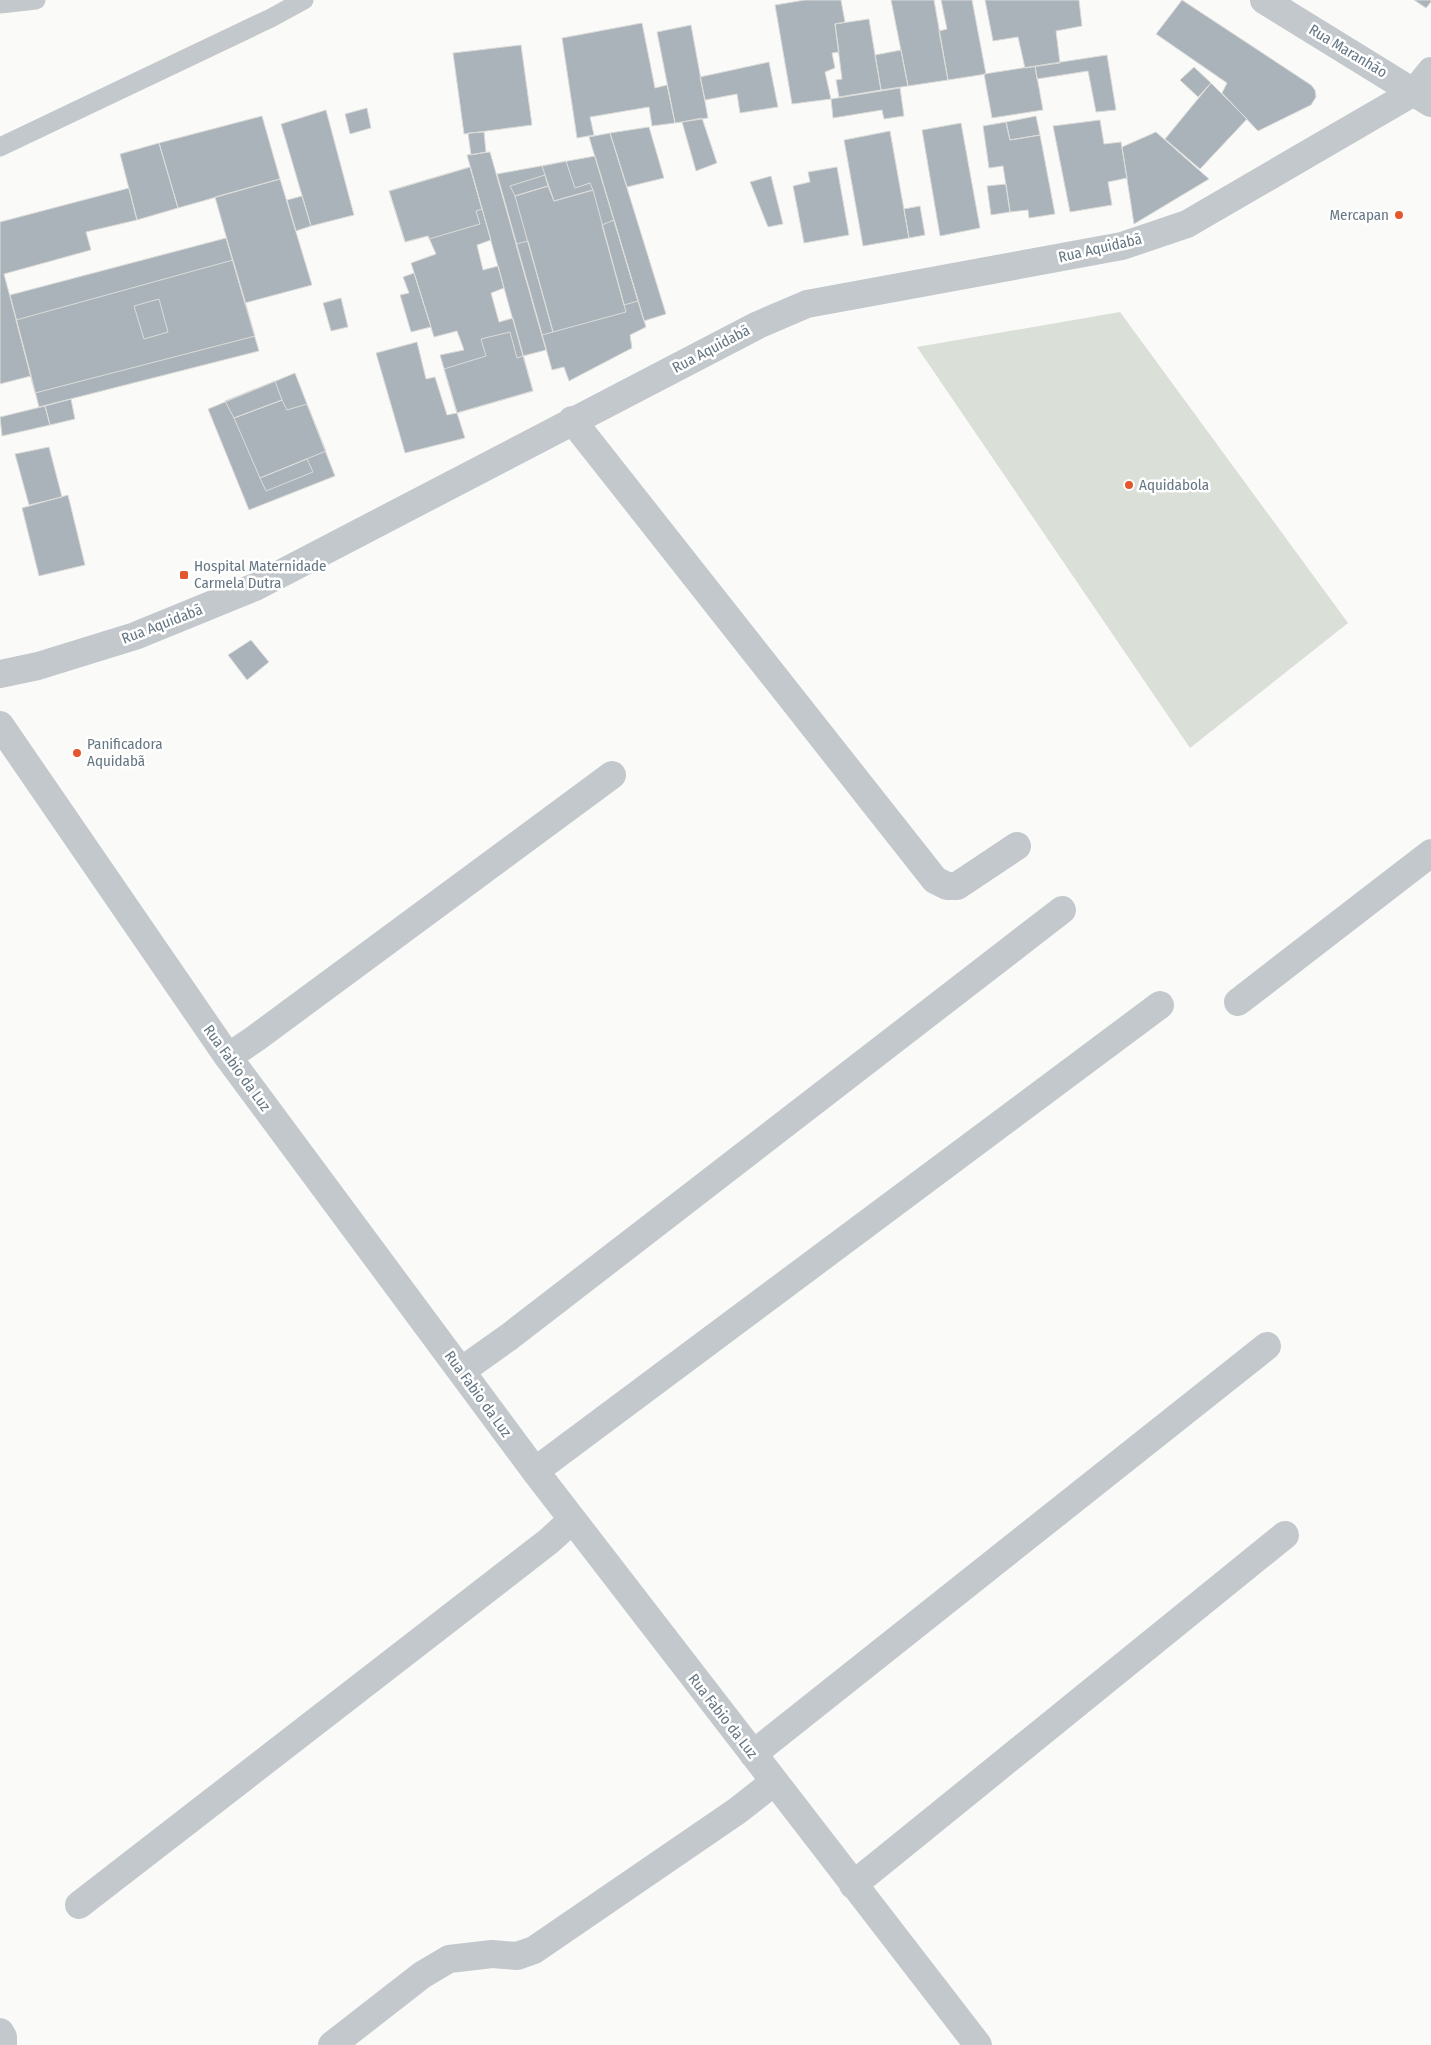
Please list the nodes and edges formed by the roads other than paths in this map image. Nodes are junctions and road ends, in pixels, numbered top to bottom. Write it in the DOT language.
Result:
graph roads {
  1 [pos="36,0"];
  2 [pos="304,0"];
  3 [pos="1264,0"];
  4 [pos="0,4"];
  5 [pos="1425,89"];
  6 [pos="0,147"];
  7 [pos="572,420"];
  8 [pos="0,674"];
  9 [pos="0,726"];
  10 [pos="612,775"];
  11 [pos="1017,846"];
  12 [pos="1431,853"];
  13 [pos="1062,910"];
  14 [pos="1238,1002"];
  15 [pos="1160,1005"];
  16 [pos="228,1057"];
  17 [pos="1267,1346"];
  18 [pos="461,1371"];
  19 [pos="535,1471"];
  20 [pos="572,1520"];
  21 [pos="1285,1536"];
  22 [pos="753,1754"];
  23 [pos="774,1782"];
  24 [pos="854,1885"];
  25 [pos="79,1905"];
  26 [pos="0,2032"];
  27 [pos="969,2042"];
  28 [pos="3,2045"];
  29 [pos="332,2045"];
  1 -- 4 [label="lane"];
  2 -- 6 [label="lane"];
  3 -- 5 [label="street, Rua Maranhão"];
  5 -- 7 [label="street, Rua Aquidabã"];
  7 -- 8 [label="street, Rua Aquidabã"];
  7 -- 11 [label="street"];
  9 -- 16 [label="street, Rua Fabio da Luz"];
  10 -- 16 [label="street"];
  12 -- 14 [label="street"];
  13 -- 18 [label="street"];
  15 -- 19 [label="street"];
  16 -- 18 [label="street, Rua Fabio da Luz"];
  17 -- 22 [label="street"];
  18 -- 19 [label="street, Rua Fabio da Luz"];
  19 -- 20 [label="street, Rua Fabio da Luz"];
  20 -- 22 [label="street, Rua Fabio da Luz"];
  20 -- 25 [label="street"];
  21 -- 24 [label="street"];
  22 -- 23 [label="street, Rua Fabio da Luz"];
  23 -- 24 [label="street, Rua Fabio da Luz"];
  23 -- 29 [label="street"];
  24 -- 27 [label="street, Rua Fabio da Luz"];
  26 -- 28 [label="street"];
}
